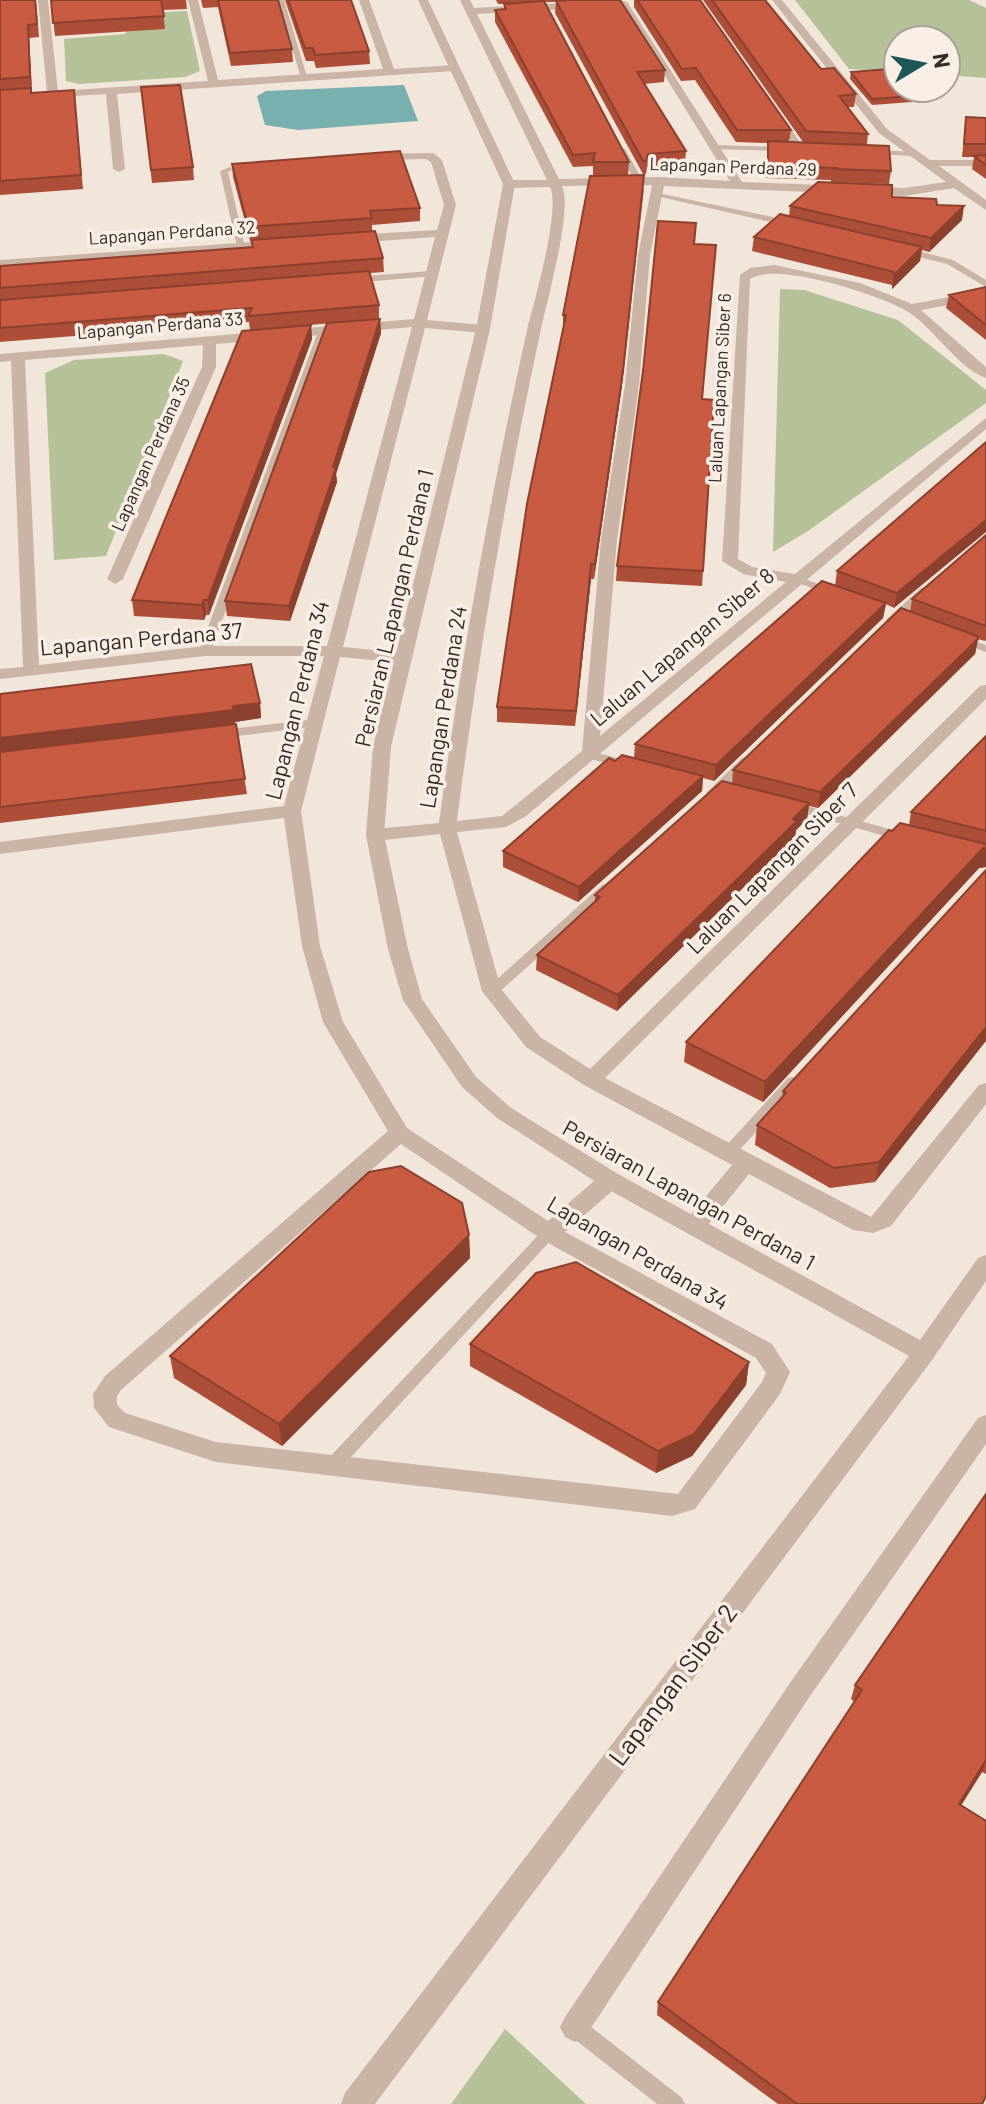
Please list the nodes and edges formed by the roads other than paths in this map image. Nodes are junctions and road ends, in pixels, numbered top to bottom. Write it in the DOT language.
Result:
graph roads {
  1 [pos="43,0"];
  2 [pos="193,0"];
  3 [pos="281,0"];
  4 [pos="364,0"];
  5 [pos="423,0"];
  6 [pos="777,0"];
  7 [pos="636,1"];
  8 [pos="622,2"];
  9 [pos="607,3"];
  10 [pos="592,4"];
  11 [pos="469,6"];
  12 [pos="545,7"];
  13 [pos="553,21"];
  14 [pos="453,68"];
  15 [pos="390,73"];
  16 [pos="305,78"];
  17 [pos="214,84"];
  18 [pos="111,91"];
  19 [pos="53,95"];
  20 [pos="0,98"];
  21 [pos="776,112"];
  22 [pos="617,141"];
  23 [pos="714,147"];
  24 [pos="801,149"];
  25 [pos="816,150"];
  26 [pos="859,152"];
  27 [pos="917,154"];
  28 [pos="356,159"];
  29 [pos="930,163"];
  30 [pos="986,163"];
  31 [pos="246,168"];
  32 [pos="119,169"];
  33 [pos="230,169"];
  34 [pos="639,181"];
  35 [pos="554,182"];
  36 [pos="509,184"];
  37 [pos="956,184"];
  38 [pos="738,185"];
  39 [pos="657,188"];
  40 [pos="986,206"];
  41 [pos="806,227"];
  42 [pos="443,233"];
  43 [pos="334,240"];
  44 [pos="288,243"];
  45 [pos="241,247"];
  46 [pos="894,248"];
  47 [pos="0,264"];
  48 [pos="431,274"];
  49 [pos="339,281"];
  50 [pos="986,284"];
  51 [pos="986,294"];
  52 [pos="911,308"];
  53 [pos="418,323"];
  54 [pos="483,329"];
  55 [pos="322,331"];
  56 [pos="210,340"];
  57 [pos="18,356"];
  58 [pos="0,358"];
  59 [pos="986,374"];
  60 [pos="986,422"];
  61 [pos="941,577"];
  62 [pos="115,579"];
  63 [pos="797,579"];
  64 [pos="840,595"];
  65 [pos="882,611"];
  66 [pos="896,616"];
  67 [pos="911,621"];
  68 [pos="885,627"];
  69 [pos="941,633"];
  70 [pos="986,649"];
  71 [pos="205,651"];
  72 [pos="333,651"];
  73 [pos="403,658"];
  74 [pos="31,670"];
  75 [pos="0,674"];
  76 [pos="986,690"];
  77 [pos="316,723"];
  78 [pos="205,736"];
  79 [pos="590,755"];
  80 [pos="752,755"];
  81 [pos="633,766"];
  82 [pos="705,783"];
  83 [pos="719,787"];
  84 [pos="734,791"];
  85 [pos="778,803"];
  86 [pos="697,807"];
  87 [pos="292,811"];
  88 [pos="852,822"];
  89 [pos="447,827"];
  90 [pos="375,835"];
  91 [pos="911,839"];
  92 [pos="0,848"];
  93 [pos="617,879"];
  94 [pos="492,991"];
  95 [pos="804,1070"];
  96 [pos="591,1080"];
  97 [pos="986,1090"];
  98 [pos="400,1133"];
  99 [pos="737,1157"];
  100 [pos="610,1180"];
  101 [pos="695,1225"];
  102 [pos="549,1233"];
  103 [pos="986,1264"];
  104 [pos="924,1353"];
  105 [pos="986,1425"];
  106 [pos="332,1466"];
  107 [pos="575,2027"];
  108 [pos="356,2104"];
  109 [pos="674,2104"];
  1 -- 19 [label="street"];
  2 -- 17 [label="street"];
  3 -- 16 [label="lane"];
  4 -- 15 [label="street"];
  5 -- 14 [label="street"];
  6 -- 27 [label="street"];
  7 -- 8 [label="street"];
  8 -- 9 [label="street"];
  8 -- 23 [label="street"];
  10 -- 12 [label="street"];
  11 -- 12 [label="street"];
  11 -- 35 [label="street, Lapangan Perdana 24"];
  12 -- 13 [label="lane"];
  14 -- 15 [label="street"];
  14 -- 36 [label="street"];
  15 -- 16 [label="street"];
  16 -- 17 [label="street"];
  17 -- 18 [label="street"];
  18 -- 19 [label="street"];
  18 -- 32 [label="street"];
  19 -- 20 [label="street"];
  21 -- 24 [label="lane"];
  22 -- 34 [label="lane"];
  23 -- 24 [label="lane"];
  23 -- 38 [label="street"];
  24 -- 25 [label="lane"];
  26 -- 27 [label="lane"];
  27 -- 29 [label="street"];
  28 -- 42 [label="street, Lapangan Perdana 34"];
  29 -- 30 [label="street"];
  29 -- 37 [label="street"];
  31 -- 33 [label="street"];
  33 -- 45 [label="lane"];
  34 -- 35 [label="street, Lapangan Perdana 29"];
  34 -- 39 [label="street, Lapangan Perdana 29"];
  35 -- 36 [label="street, Lapangan Perdana 29"];
  35 -- 89 [label="street, Lapangan Perdana 24"];
  36 -- 54 [label="street, Persiaran Lapangan Perdana 1"];
  37 -- 38 [label="street, Lapangan Perdana 29"];
  37 -- 40 [label="street"];
  38 -- 39 [label="street, Lapangan Perdana 29"];
  39 -- 41 [label="lane"];
  39 -- 79 [label="street"];
  42 -- 43 [label="street"];
  42 -- 48 [label="street, Lapangan Perdana 34"];
  44 -- 45 [label="street, Lapangan Perdana 32"];
  45 -- 47 [label="street, Lapangan Perdana 32"];
  46 -- 50 [label="lane"];
  48 -- 49 [label="lane"];
  48 -- 53 [label="street, Lapangan Perdana 34"];
  51 -- 52 [label="street"];
  52 -- 59 [label="street, Laluan Lapangan Siber 6"];
  52 -- 63 [label="street, Laluan Lapangan Siber 6"];
  53 -- 54 [label="street, Lapangan Perdana 33"];
  53 -- 55 [label="street, Lapangan Perdana 33"];
  53 -- 72 [label="street, Lapangan Perdana 34"];
  54 -- 73 [label="street, Persiaran Lapangan Perdana 1"];
  55 -- 56 [label="street, Lapangan Perdana 33"];
  55 -- 71 [label="lane"];
  56 -- 57 [label="street, Lapangan Perdana 33"];
  56 -- 62 [label="street, Lapangan Perdana 35"];
  57 -- 58 [label="street, Lapangan Perdana 33"];
  57 -- 74 [label="street"];
  60 -- 63 [label="street, Laluan Lapangan Siber 8"];
  61 -- 66 [label="lane"];
  63 -- 64 [label="lane"];
  63 -- 79 [label="street, Laluan Lapangan Siber 8"];
  65 -- 66 [label="lane"];
  66 -- 67 [label="lane"];
  66 -- 68 [label="lane"];
  69 -- 70 [label="lane"];
  71 -- 72 [label="street, Lapangan Perdana 37"];
  71 -- 74 [label="street, Lapangan Perdana 37"];
  72 -- 73 [label="street, Lapangan Perdana 37"];
  72 -- 77 [label="street, Lapangan Perdana 34"];
  73 -- 90 [label="street, Persiaran Lapangan Perdana 1"];
  74 -- 75 [label="street, Lapangan Perdana 37"];
  76 -- 88 [label="street, Laluan Lapangan Siber 7"];
  77 -- 78 [label="lane"];
  77 -- 87 [label="street, Lapangan Perdana 34"];
  79 -- 81 [label="lane"];
  79 -- 89 [label="street, Laluan Lapangan Siber 8"];
  80 -- 83 [label="lane"];
  82 -- 83 [label="lane"];
  83 -- 84 [label="lane"];
  83 -- 86 [label="lane"];
  85 -- 88 [label="lane"];
  87 -- 92 [label="street"];
  87 -- 98 [label="street, Lapangan Perdana 34"];
  88 -- 91 [label="lane"];
  88 -- 96 [label="street, Laluan Lapangan Siber 7"];
  89 -- 90 [label="street, Laluan Lapangan Siber 8"];
  89 -- 94 [label="street, Lapangan Perdana 24"];
  90 -- 100 [label="street, Persiaran Lapangan Perdana 1"];
  93 -- 94 [label="lane"];
  94 -- 96 [label="street, Lapangan Perdana 24"];
  95 -- 99 [label="lane"];
  96 -- 99 [label="street, Lapangan Perdana 24"];
  97 -- 99 [label="street, Lapangan Perdana 24"];
  98 -- 102 [label="street, Lapangan Perdana 34"];
  98 -- 106 [label="street"];
  99 -- 101 [label="street"];
  100 -- 101 [label="street, Persiaran Lapangan Perdana 1"];
  100 -- 102 [label="street"];
  101 -- 104 [label="street, Persiaran Lapangan Perdana 1"];
  102 -- 106 [label="lane"];
  102 -- 106 [label="street, Lapangan Perdana 34"];
  103 -- 104 [label="street, Lapangan Siber 2"];
  104 -- 108 [label="street, Lapangan Siber 2"];
  105 -- 107 [label="street"];
  107 -- 109 [label="lane"];
}
